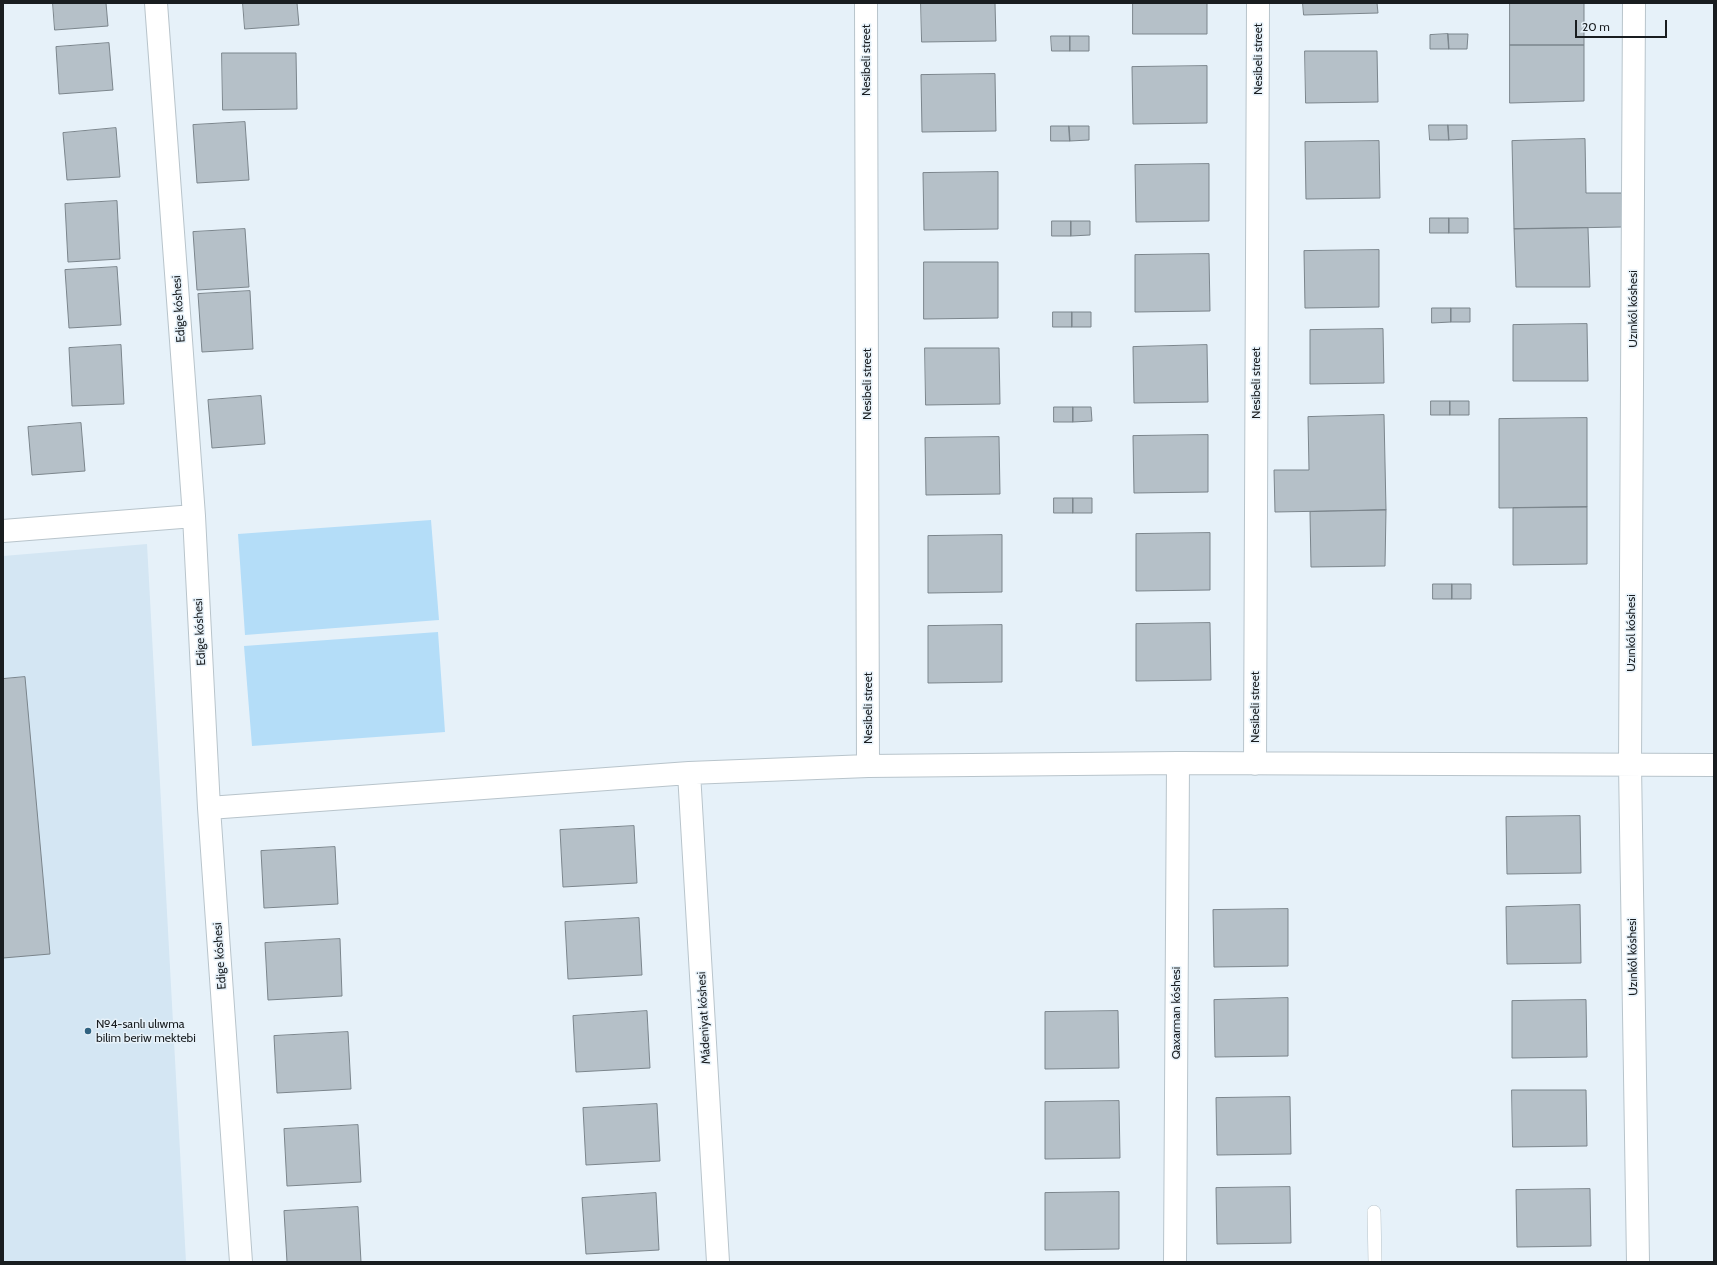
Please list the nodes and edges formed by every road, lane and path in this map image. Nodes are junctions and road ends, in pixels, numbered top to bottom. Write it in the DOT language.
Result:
graph roads {
  1 [pos="156,3"];
  2 [pos="866,3"];
  3 [pos="1258,3"];
  4 [pos="1634,3"];
  5 [pos="194,516"];
  6 [pos="3,532"];
  7 [pos="1178,763"];
  8 [pos="1255,764"];
  9 [pos="1630,765"];
  10 [pos="1714,765"];
  11 [pos="868,766"];
  12 [pos="689,773"];
  13 [pos="209,808"];
  14 [pos="1374,1212"];
  15 [pos="241,1262"];
  16 [pos="718,1262"];
  17 [pos="1175,1262"];
  18 [pos="1375,1262"];
  19 [pos="1638,1262"];
  1 -- 5 [label="street, Edige kóshesi"];
  2 -- 11 [label="street, Nesibeli street"];
  3 -- 8 [label="street, Nesibeli street"];
  4 -- 9 [label="street, Uzınkól kóshesi"];
  5 -- 6 [label="street"];
  5 -- 13 [label="street, Edige kóshesi"];
  7 -- 8 [label="street"];
  7 -- 11 [label="street"];
  7 -- 17 [label="street, Qaxarman kóshesi"];
  8 -- 9 [label="street"];
  9 -- 10 [label="street"];
  9 -- 19 [label="street, Uzınkól kóshesi"];
  11 -- 12 [label="street"];
  12 -- 13 [label="street"];
  12 -- 16 [label="street, Mádeniyat kóshesi"];
  13 -- 15 [label="street, Edige kóshesi"];
  14 -- 18 [label="lane"];
}
